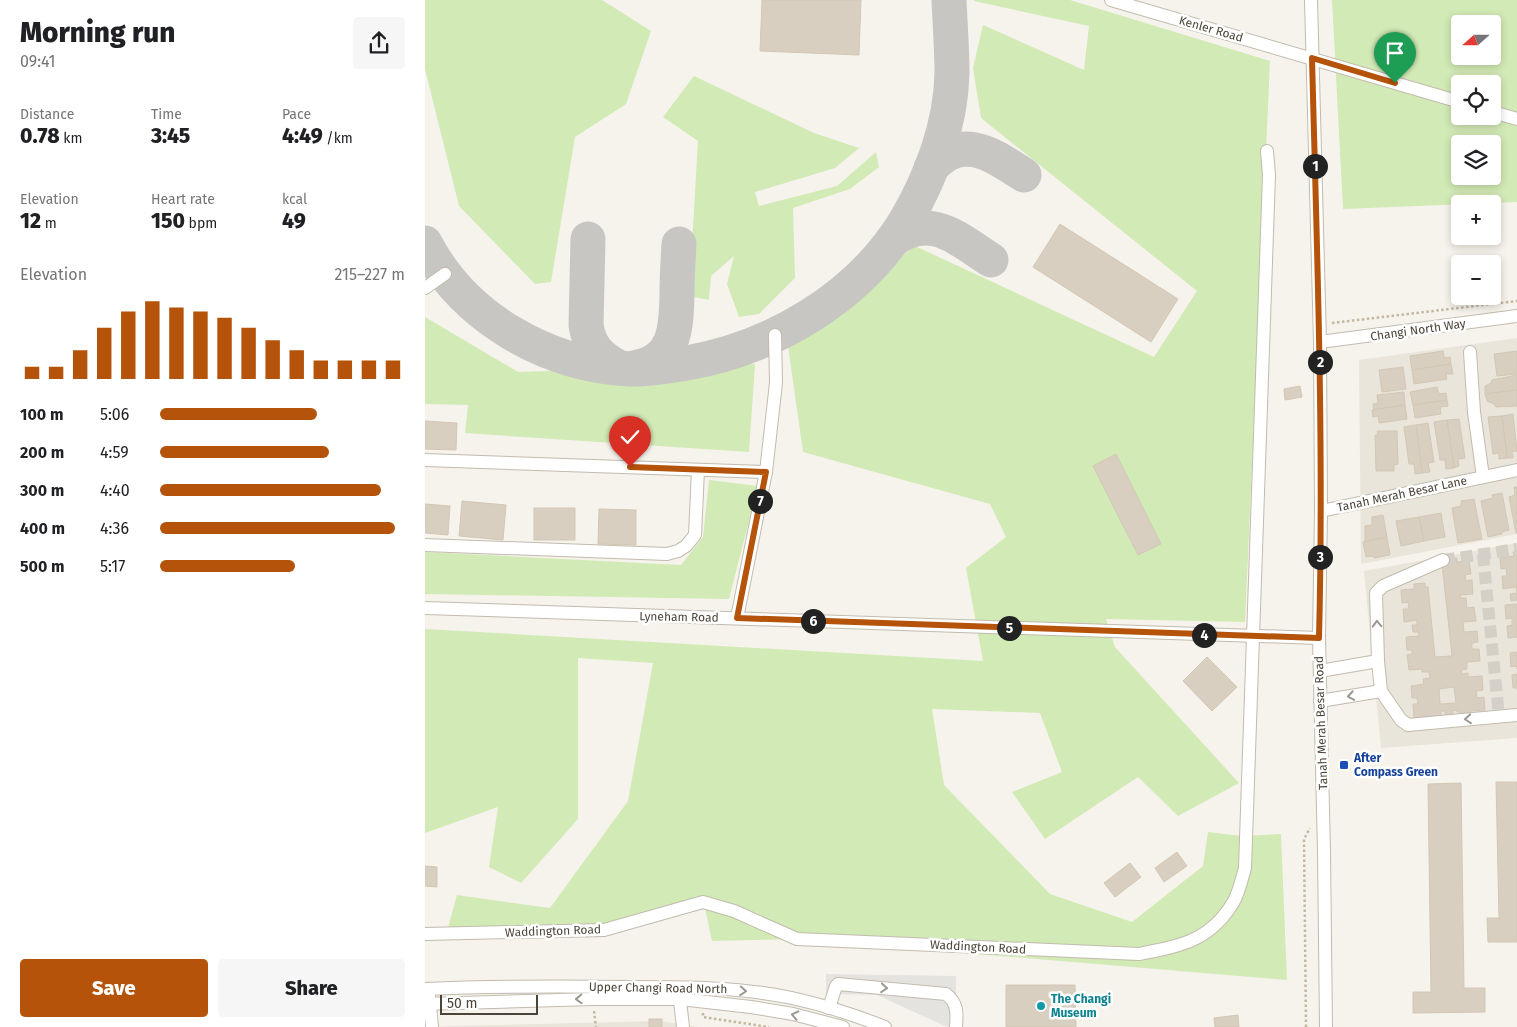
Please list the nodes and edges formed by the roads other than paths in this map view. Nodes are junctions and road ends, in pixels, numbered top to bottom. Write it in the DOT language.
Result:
graph roads {
  1 [pos="1111,0"];
  2 [pos="1311,0"];
  3 [pos="1312,58"];
  4 [pos="1451,99"];
  5 [pos="1501,114"];
  6 [pos="1517,119"];
  7 [pos="1267,151"];
  8 [pos="445,274"];
  9 [pos="425,288"];
  10 [pos="1517,316"];
  11 [pos="775,335"];
  12 [pos="1320,342"];
  13 [pos="1470,352"];
  14 [pos="425,460"];
  15 [pos="698,470"];
  16 [pos="1517,470"];
  17 [pos="766,472"];
  18 [pos="1483,477"];
  19 [pos="1321,511"];
  20 [pos="425,544"];
  21 [pos="1443,560"];
  22 [pos="425,608"];
  23 [pos="737,618"];
  24 [pos="1253,636"];
  25 [pos="1319,638"];
  26 [pos="1378,661"];
  27 [pos="1319,671"];
  28 [pos="1381,690"];
  29 [pos="1320,701"];
  30 [pos="1517,715"];
  31 [pos="425,934"];
  32 [pos="427,989"];
  33 [pos="679,993"];
  34 [pos="427,1004"];
  35 [pos="829,1008"];
  36 [pos="432,1027"];
  37 [pos="683,1027"];
  38 [pos="843,1027"];
  39 [pos="885,1027"];
  40 [pos="956,1027"];
  41 [pos="1326,1027"];
  1 -- 3 [label="street, Kenler Road"];
  2 -- 3 [label="street, Tanah Merah Besar Road"];
  3 -- 4 [label="street, Kenler Road"];
  3 -- 12 [label="street, Tanah Merah Besar Road"];
  5 -- 6 [label="street"];
  7 -- 24 [label="street, Waddington Road"];
  8 -- 9 [label="street"];
  10 -- 12 [label="street, Changi North Way"];
  11 -- 17 [label="street, Lyneham Road"];
  12 -- 19 [label="street, Tanah Merah Besar Road"];
  13 -- 18 [label="street, Tanah Merah Besar Lane"];
  14 -- 15 [label="street"];
  15 -- 17 [label="street"];
  15 -- 20 [label="street"];
  16 -- 18 [label="street, Tanah Merah Besar Lane"];
  17 -- 23 [label="street, Lyneham Road"];
  18 -- 19 [label="street, Tanah Merah Besar Lane"];
  19 -- 25 [label="street, Tanah Merah Besar Road"];
  26 -- 21 [label="street, one-way"];
  22 -- 23 [label="street, Lyneham Road"];
  23 -- 24 [label="street"];
  24 -- 25 [label="street"];
  24 -- 31 [label="street, Waddington Road"];
  25 -- 27 [label="street, Tanah Merah Besar Road"];
  26 -- 27 [label="street"];
  26 -- 28 [label="street"];
  27 -- 29 [label="street, Tanah Merah Besar Road"];
  28 -- 29 [label="street, one-way"];
  30 -- 28 [label="street, one-way"];
  29 -- 41 [label="street, Tanah Merah Besar Road"];
  32 -- 33 [label="street, Upper Changi Road North"];
  32 -- 34 [label="street"];
  33 -- 34 [label="street, Upper Changi Road North, one-way"];
  33 -- 35 [label="street, Upper Changi Road North, one-way"];
  33 -- 37 [label="street"];
  38 -- 33 [label="street, Upper Changi Road North, one-way"];
  34 -- 36 [label="street"];
  35 -- 39 [label="street, Upper Changi Road North"];
  35 -- 40 [label="street, one-way"];
}
